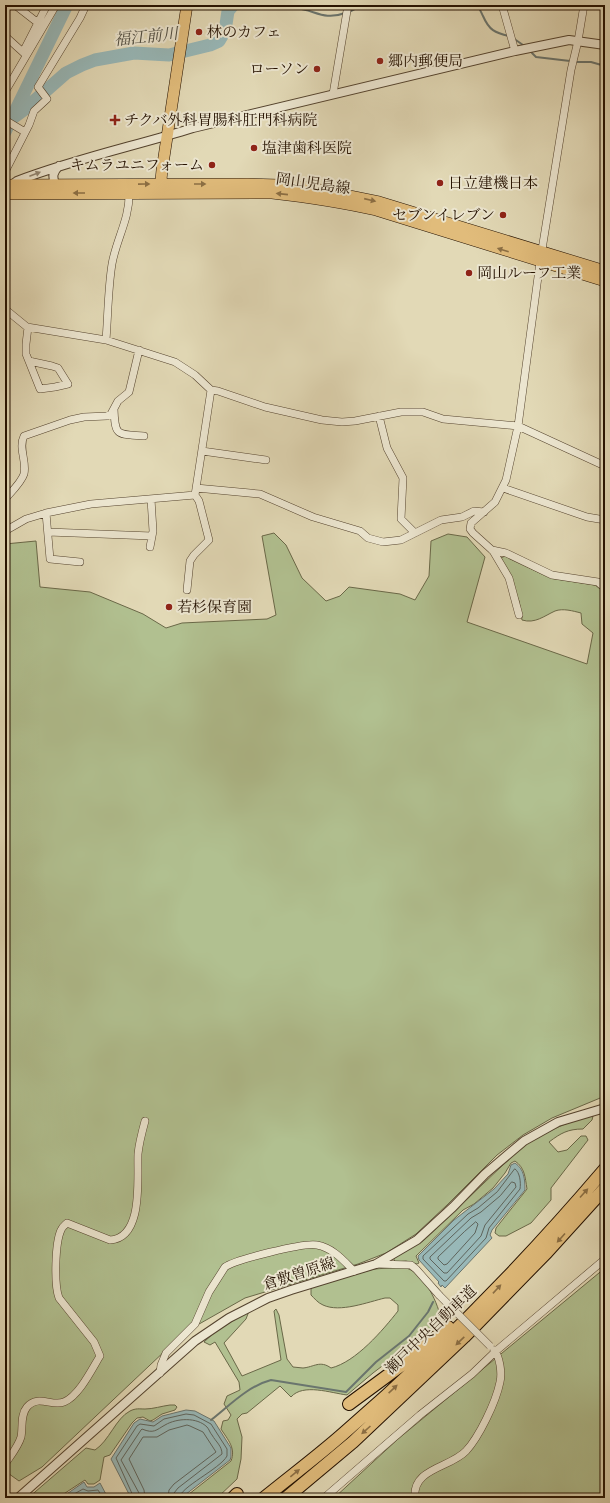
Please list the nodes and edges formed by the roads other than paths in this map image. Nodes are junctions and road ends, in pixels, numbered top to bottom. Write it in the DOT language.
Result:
graph roads {
  1 [pos="15,5"];
  2 [pos="47,5"];
  3 [pos="56,5"];
  4 [pos="86,5"];
  5 [pos="187,5"];
  6 [pos="502,5"];
  7 [pos="584,5"];
  8 [pos="348,7"];
  9 [pos="40,25"];
  10 [pos="5,36"];
  11 [pos="578,41"];
  12 [pos="605,45"];
  13 [pos="515,51"];
  14 [pos="24,54"];
  15 [pos="7,83"];
  16 [pos="333,94"];
  17 [pos="5,120"];
  18 [pos="24,131"];
  19 [pos="168,136"];
  20 [pos="59,166"];
  21 [pos="5,172"];
  22 [pos="55,184"];
  23 [pos="7,188"];
  24 [pos="160,188"];
  25 [pos="104,189"];
  26 [pos="129,193"];
  27 [pos="541,257"];
  28 [pos="605,271"];
  29 [pos="605,281"];
  30 [pos="5,309"];
  31 [pos="28,327"];
  32 [pos="106,340"];
  33 [pos="140,350"];
  34 [pos="29,361"];
  35 [pos="211,390"];
  36 [pos="114,409"];
  37 [pos="379,416"];
  38 [pos="518,426"];
  39 [pos="144,436"];
  40 [pos="202,451"];
  41 [pos="266,460"];
  42 [pos="605,466"];
  43 [pos="503,488"];
  44 [pos="196,491"];
  45 [pos="5,499"];
  46 [pos="151,499"];
  47 [pos="484,512"];
  48 [pos="46,513"];
  49 [pos="605,520"];
  50 [pos="5,529"];
  51 [pos="48,532"];
  52 [pos="415,533"];
  53 [pos="152,536"];
  54 [pos="150,547"];
  55 [pos="492,550"];
  56 [pos="80,562"];
  57 [pos="605,588"];
  58 [pos="187,590"];
  59 [pos="519,615"];
  60 [pos="605,1108"];
  61 [pos="145,1121"];
  62 [pos="605,1169"];
  63 [pos="605,1188"];
  64 [pos="605,1259"];
  65 [pos="376,1264"];
  66 [pos="354,1271"];
  67 [pos="485,1301"];
  68 [pos="493,1349"];
  69 [pos="160,1373"];
  70 [pos="350,1404"];
  71 [pos="354,1442"];
  72 [pos="5,1464"];
  73 [pos="18,1498"];
  74 [pos="264,1498"];
  75 [pos="286,1498"];
  76 [pos="296,1498"];
  77 [pos="324,1498"];
  78 [pos="415,1498"];
  1 -- 9 [label="street"];
  2 -- 9 [label="street"];
  3 -- 9 [label="street"];
  4 -- 18 [label="street"];
  5 -- 19 [label="main road"];
  6 -- 13 [label="street"];
  7 -- 11 [label="street"];
  8 -- 16 [label="street"];
  9 -- 14 [label="street"];
  10 -- 14 [label="street"];
  11 -- 12 [label="street"];
  11 -- 13 [label="street"];
  11 -- 27 [label="street"];
  13 -- 16 [label="street"];
  14 -- 15 [label="street"];
  16 -- 19 [label="street"];
  17 -- 18 [label="street"];
  18 -- 21 [label="street"];
  19 -- 20 [label="street"];
  19 -- 24 [label="main road"];
  20 -- 22 [label="street"];
  23 -- 20 [label="street, one-way"];
  22 -- 23 [label="main road, 岡山児島線"];
  22 -- 25 [label="main road, 岡山児島線"];
  25 -- 23 [label="main road, 岡山児島線, one-way"];
  25 -- 24 [label="main road, 岡山児島線, one-way"];
  24 -- 26 [label="main road, 岡山児島線"];
  24 -- 27 [label="main road, 岡山児島線"];
  25 -- 26 [label="main road, 岡山児島線"];
  26 -- 32 [label="street"];
  27 -- 28 [label="main road, 岡山児島線"];
  27 -- 29 [label="main road, 岡山児島線"];
  27 -- 38 [label="street"];
  30 -- 31 [label="street"];
  31 -- 32 [label="street"];
  31 -- 34 [label="street"];
  32 -- 33 [label="street"];
  33 -- 35 [label="street"];
  33 -- 36 [label="street"];
  34 -- 34 [label="street"];
  35 -- 37 [label="street"];
  35 -- 40 [label="street"];
  36 -- 39 [label="street"];
  36 -- 45 [label="street"];
  37 -- 38 [label="street"];
  37 -- 52 [label="street"];
  38 -- 42 [label="street"];
  38 -- 43 [label="street"];
  40 -- 41 [label="street"];
  40 -- 44 [label="street"];
  43 -- 47 [label="street"];
  43 -- 49 [label="street"];
  44 -- 46 [label="street"];
  44 -- 52 [label="street"];
  44 -- 58 [label="street"];
  46 -- 48 [label="street"];
  46 -- 53 [label="street"];
  47 -- 52 [label="street"];
  47 -- 55 [label="street"];
  48 -- 50 [label="street"];
  48 -- 51 [label="street"];
  51 -- 53 [label="street"];
  51 -- 56 [label="street"];
  53 -- 54 [label="street"];
  55 -- 57 [label="street"];
  55 -- 59 [label="street"];
  60 -- 65 [label="street, 倉敷曽原線"];
  61 -- 72 [label="street"];
  67 -- 62 [label="highway, 瀬戸中央自動車道, one-way"];
  63 -- 71 [label="highway, 瀬戸中央自動車道, one-way"];
  64 -- 68 [label="street"];
  65 -- 66 [label="street, 倉敷曽原線"];
  65 -- 68 [label="street, bridge"];
  66 -- 69 [label="street, 倉敷曽原線"];
  66 -- 69 [label="street"];
  67 -- 70 [label="highway"];
  74 -- 67 [label="highway, 瀬戸中央自動車道, one-way"];
  68 -- 77 [label="street"];
  68 -- 78 [label="street"];
  69 -- 73 [label="street, 倉敷曽原線"];
  71 -- 75 [label="highway, 瀬戸中央自動車道"];
  71 -- 76 [label="highway"];
}
